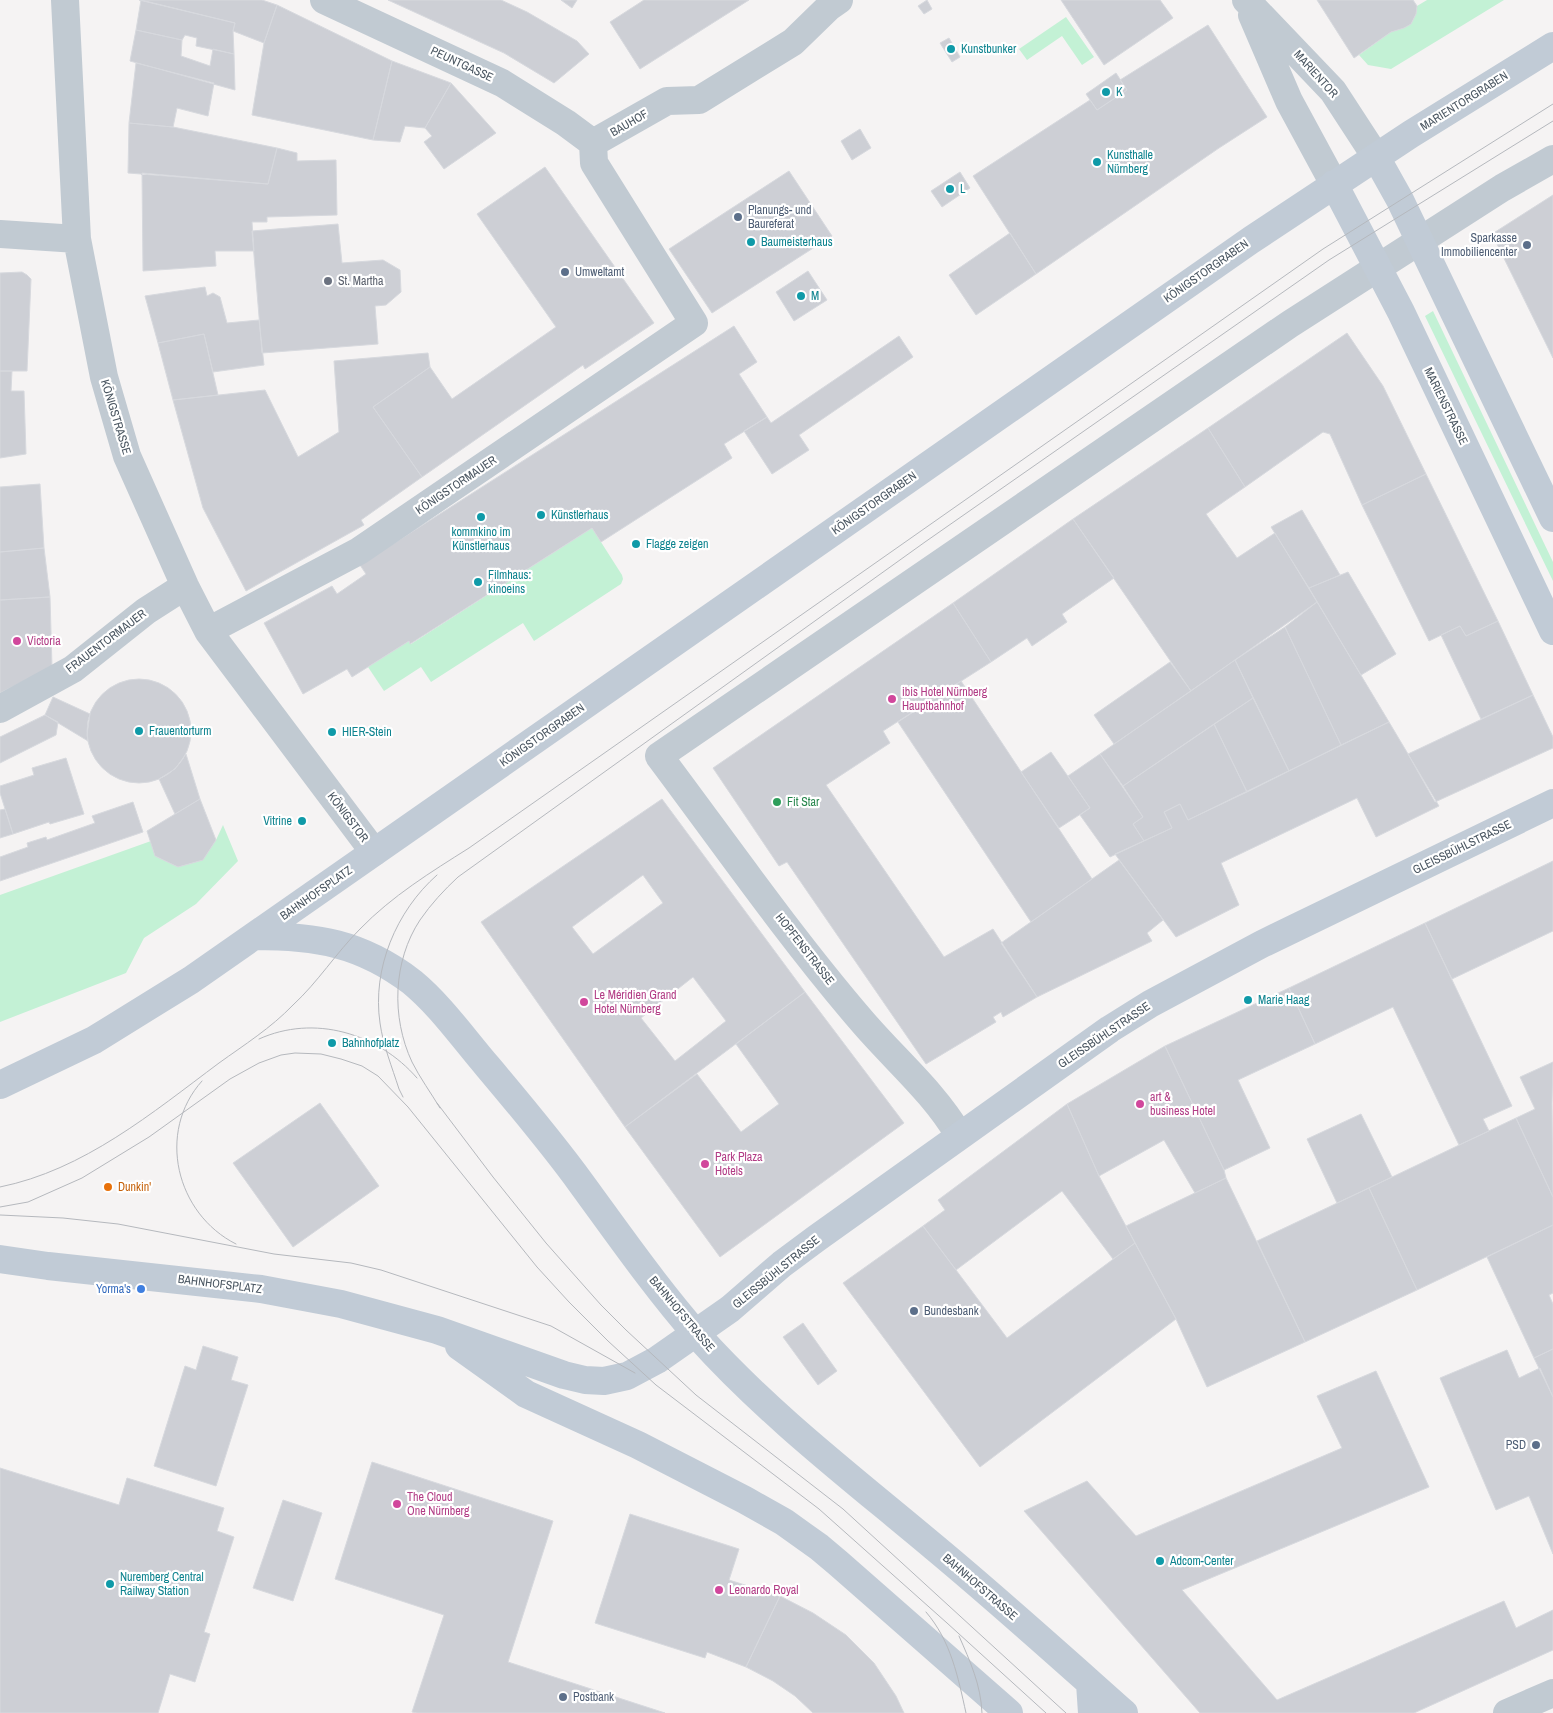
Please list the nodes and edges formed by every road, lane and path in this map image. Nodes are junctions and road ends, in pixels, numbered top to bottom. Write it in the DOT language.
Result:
graph roads {
  1 [pos="65,0"];
  2 [pos="324,0"];
  3 [pos="839,0"];
  4 [pos="1245,0"];
  5 [pos="1553,46"];
  6 [pos="592,143"];
  7 [pos="1376,157"];
  8 [pos="1553,158"];
  9 [pos="1334,184"];
  10 [pos="0,234"];
  11 [pos="77,239"];
  12 [pos="1420,242"];
  13 [pos="1378,269"];
  14 [pos="1553,518"];
  15 [pos="185,586"];
  16 [pos="208,631"];
  17 [pos="1553,631"];
  18 [pos="0,709"];
  19 [pos="321,781"];
  20 [pos="1553,803"];
  21 [pos="374,852"];
  22 [pos="254,936"];
  23 [pos="0,1085"];
  24 [pos="959,1135"];
  25 [pos="0,1259"];
  26 [pos="437,1330"];
  27 [pos="696,1333"];
  28 [pos="1090,1683"];
  29 [pos="1553,1693"];
  30 [pos="1009,1713"];
  31 [pos="1092,1713"];
  32 [pos="1124,1713"];
  33 [pos="1507,1713"];
  1 -- 11 [label="street, KÖNIGSTRASSE"];
  2 -- 6 [label="street, PEUNTGASSE"];
  3 -- 6 [label="street, BAUHOF"];
  4 -- 7 [label="street, MARIENTOR"];
  4 -- 9 [label="street, MARIENTOR"];
  5 -- 7 [label="main road, MARIENTORGRABEN"];
  6 -- 16 [label="street, KÖNIGSTORMAUER"];
  7 -- 9 [label="main road, KÖNIGSTORGRABEN"];
  7 -- 12 [label="main road"];
  8 -- 12 [label="street"];
  9 -- 13 [label="main road, MARIENSTRASSE"];
  9 -- 21 [label="main road, KÖNIGSTORGRABEN"];
  10 -- 11 [label="street"];
  11 -- 15 [label="street, KÖNIGSTRASSE"];
  12 -- 13 [label="street"];
  12 -- 14 [label="main road"];
  13 -- 17 [label="main road, MARIENSTRASSE"];
  13 -- 24 [label="street, HOPFENSTRASSE"];
  15 -- 16 [label="street, KÖNIGSTRASSE"];
  15 -- 18 [label="street, FRAUENTORMAUER"];
  16 -- 19 [label="street, KÖNIGSTRASSE"];
  19 -- 21 [label="street, KÖNIGSTOR"];
  20 -- 24 [label="main road, GLEISSBÜHLSTRASSE"];
  21 -- 22 [label="main road, BAHNHOFSPLATZ"];
  22 -- 23 [label="main road, BAHNHOFSPLATZ"];
  22 -- 27 [label="main road, BAHNHOFSTRASSE"];
  24 -- 27 [label="main road, GLEISSBÜHLSTRASSE"];
  25 -- 26 [label="main road, BAHNHOFSPLATZ"];
  26 -- 27 [label="main road, BAHNHOFSPLATZ"];
  26 -- 30 [label="main road, BAHNHOFSPLATZ"];
  27 -- 28 [label="main road, BAHNHOFSTRASSE"];
  28 -- 31 [label="main road"];
  28 -- 32 [label="main road, BAHNHOFSTRASSE"];
  29 -- 33 [label="street"];
}
